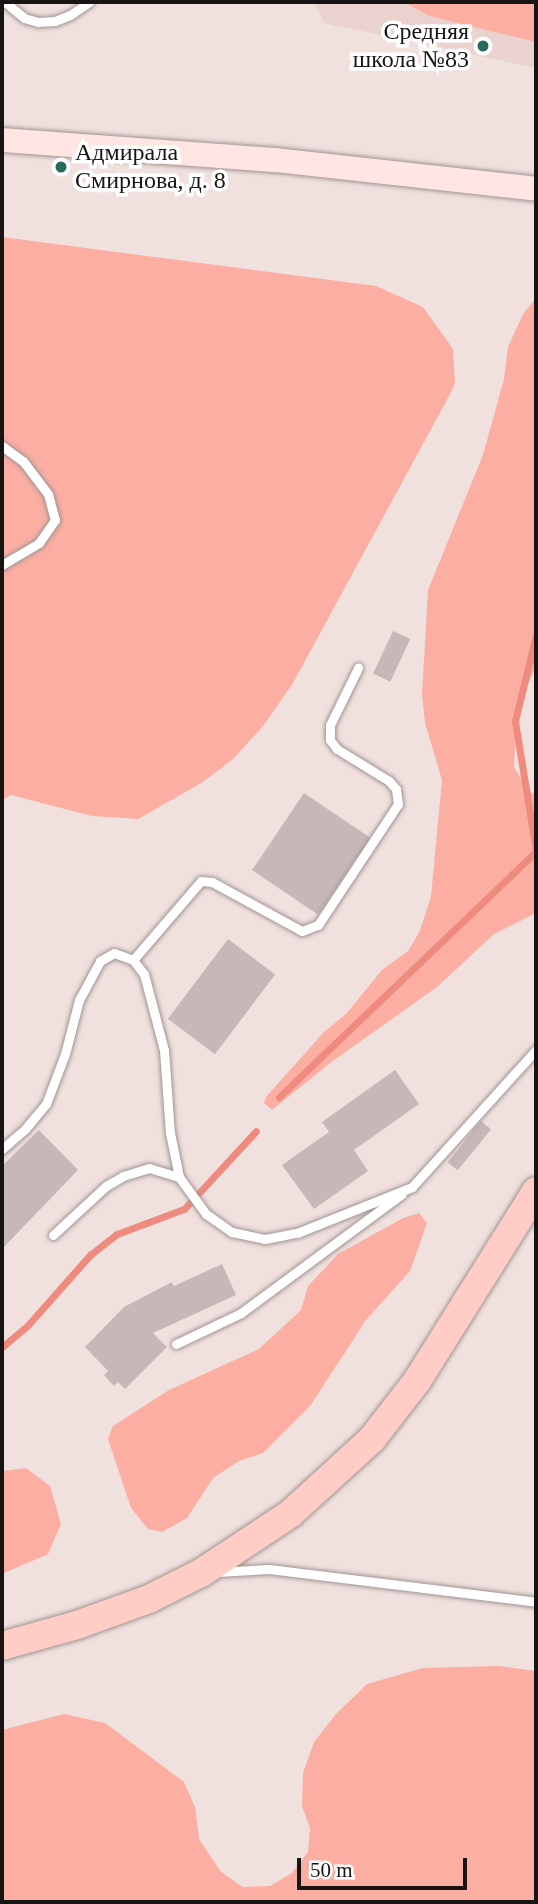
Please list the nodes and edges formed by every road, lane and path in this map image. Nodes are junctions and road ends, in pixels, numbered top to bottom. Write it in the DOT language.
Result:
graph roads {
  1 [pos="5,2"];
  2 [pos="89,2"];
  3 [pos="2,140"];
  4 [pos="536,189"];
  5 [pos="2,446"];
  6 [pos="2,565"];
  7 [pos="358,668"];
  8 [pos="133,960"];
  9 [pos="536,1050"];
  10 [pos="2,1149"];
  11 [pos="178,1177"];
  12 [pos="412,1187"];
  13 [pos="536,1191"];
  14 [pos="53,1235"];
  15 [pos="176,1344"];
  16 [pos="201,1573"];
  17 [pos="536,1602"];
  18 [pos="2,1646"];
  1 -- 2 [label="lane"];
  3 -- 4 [label="street"];
  5 -- 6 [label="lane"];
  7 -- 8 [label="lane"];
  8 -- 10 [label="lane"];
  8 -- 11 [label="lane"];
  9 -- 12 [label="lane"];
  11 -- 12 [label="lane"];
  11 -- 14 [label="lane"];
  12 -- 15 [label="lane"];
  13 -- 16 [label="main road"];
  16 -- 17 [label="lane"];
  16 -- 18 [label="main road"];
}
